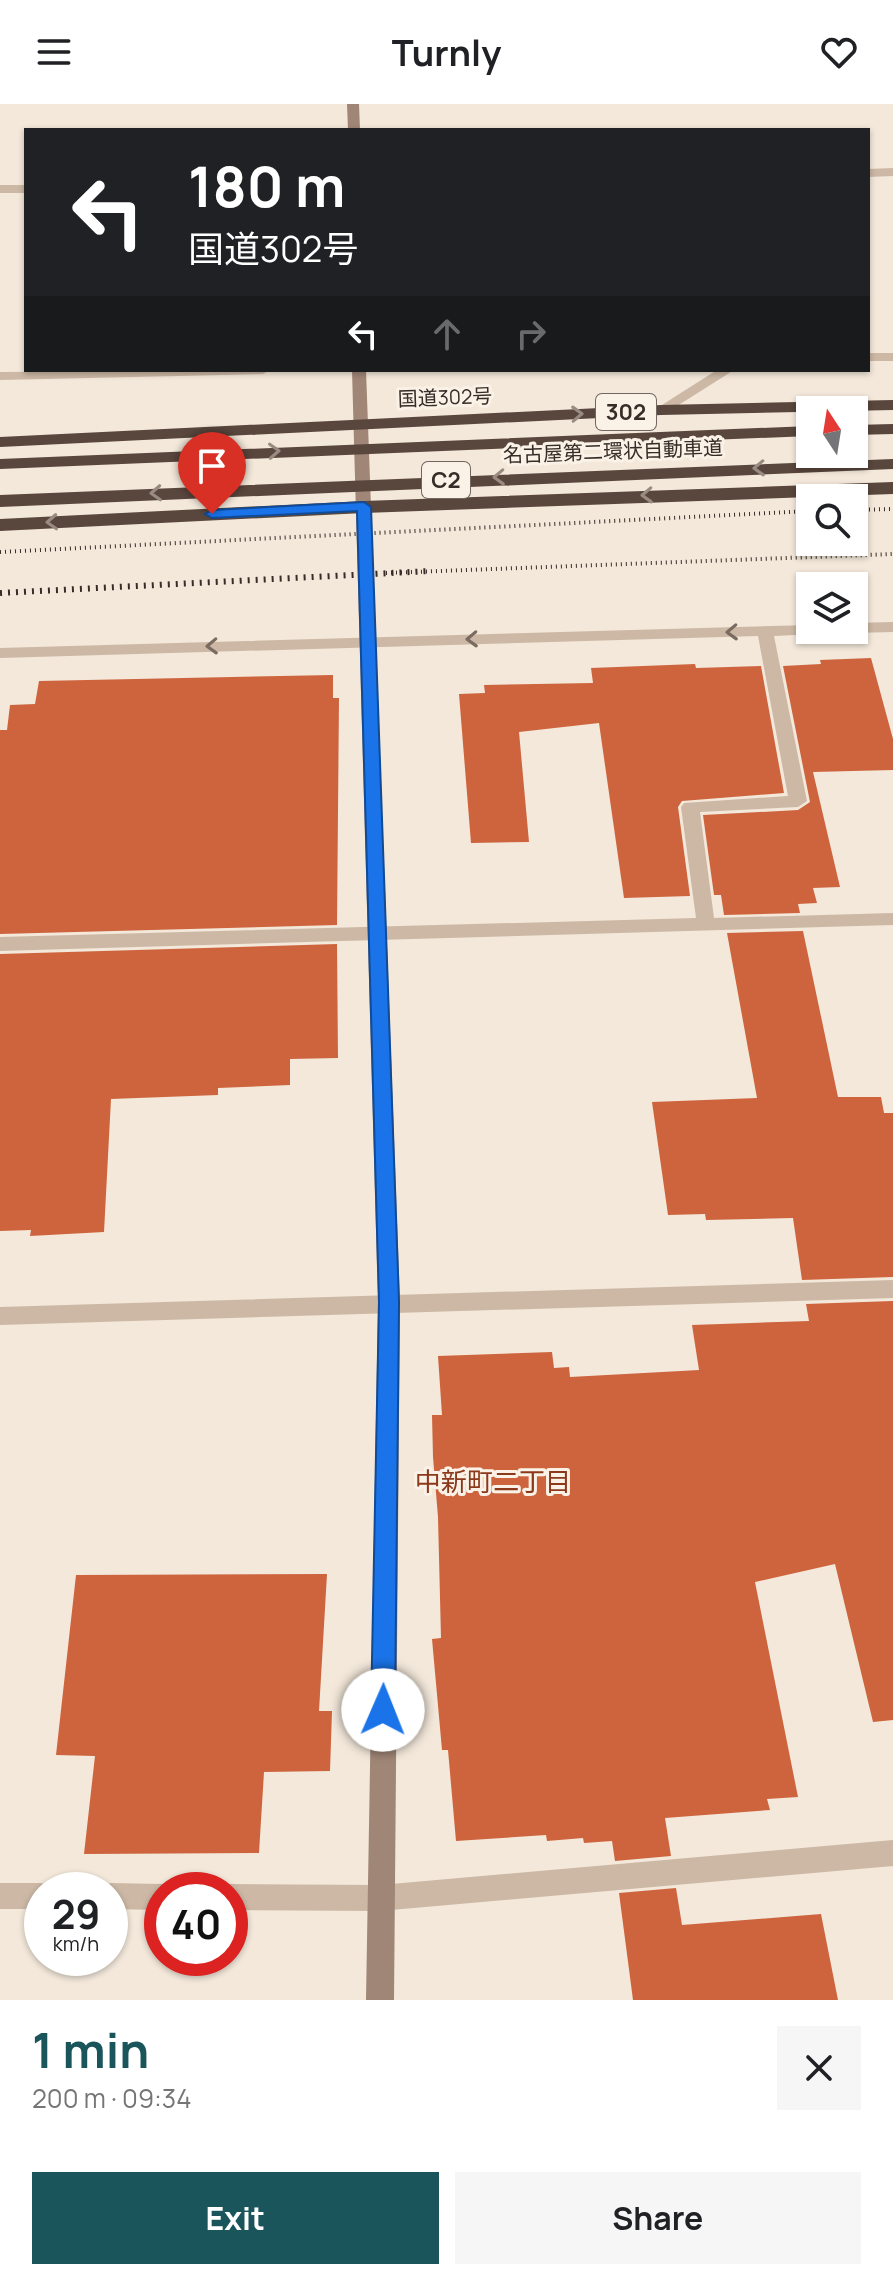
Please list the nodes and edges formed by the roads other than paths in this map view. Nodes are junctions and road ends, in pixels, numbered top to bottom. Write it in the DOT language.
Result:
graph roads {
  1 [pos="353,104"];
  2 [pos="354,128"];
  3 [pos="893,172"];
  4 [pos="870,173"];
  5 [pos="0,189"];
  6 [pos="24,189"];
  7 [pos="870,357"];
  8 [pos="893,357"];
  9 [pos="175,372"];
  10 [pos="359,372"];
  11 [pos="724,372"];
  12 [pos="0,376"];
  13 [pos="893,405"];
  14 [pos="661,410"];
  15 [pos="359,423"];
  16 [pos="893,429"];
  17 [pos="868,430"];
  18 [pos="796,432"];
  19 [pos="0,442"];
  20 [pos="0,464"];
  21 [pos="893,464"];
  22 [pos="893,488"];
  23 [pos="0,501"];
  24 [pos="364,507"];
  25 [pos="0,525"];
  26 [pos="893,627"];
  27 [pos="868,628"];
  28 [pos="796,630"];
  29 [pos="765,631"];
  30 [pos="370,641"];
  31 [pos="0,653"];
  32 [pos="893,919"];
  33 [pos="706,925"];
  34 [pos="380,934"];
  35 [pos="0,944"];
  36 [pos="893,1289"];
  37 [pos="389,1302"];
  38 [pos="0,1316"];
  39 [pos="893,1853"];
  40 [pos="0,1896"];
  41 [pos="24,1896"];
  42 [pos="248,1897"];
  43 [pos="380,1898"];
  44 [pos="380,2000"];
  1 -- 2 [label="street"];
  3 -- 4 [label="street"];
  5 -- 6 [label="street"];
  7 -- 8 [label="street"];
  9 -- 12 [label="street"];
  10 -- 15 [label="street"];
  11 -- 14 [label="street"];
  13 -- 14 [label="highway, 国道302号 / 302"];
  15 -- 14 [label="highway, 国道302号 / 302, one-way"];
  15 -- 19 [label="highway, 国道302号 / 302"];
  15 -- 24 [label="street"];
  16 -- 17 [label="highway"];
  20 -- 18 [label="highway, 名古屋第二環状自動車道 / C2, one-way"];
  21 -- 23 [label="highway, 名古屋第二環状自動車道 / C2, one-way"];
  22 -- 24 [label="highway, one-way"];
  24 -- 25 [label="highway, one-way"];
  24 -- 30 [label="street"];
  26 -- 27 [label="street"];
  28 -- 29 [label="street"];
  29 -- 30 [label="street, one-way"];
  29 -- 33 [label="street"];
  30 -- 31 [label="street, one-way"];
  30 -- 34 [label="street"];
  32 -- 33 [label="street"];
  33 -- 34 [label="street"];
  34 -- 35 [label="street"];
  34 -- 37 [label="street"];
  36 -- 37 [label="street"];
  37 -- 38 [label="street"];
  37 -- 43 [label="street"];
  39 -- 43 [label="street"];
  40 -- 41 [label="street"];
  42 -- 43 [label="street"];
  43 -- 44 [label="street"];
}
